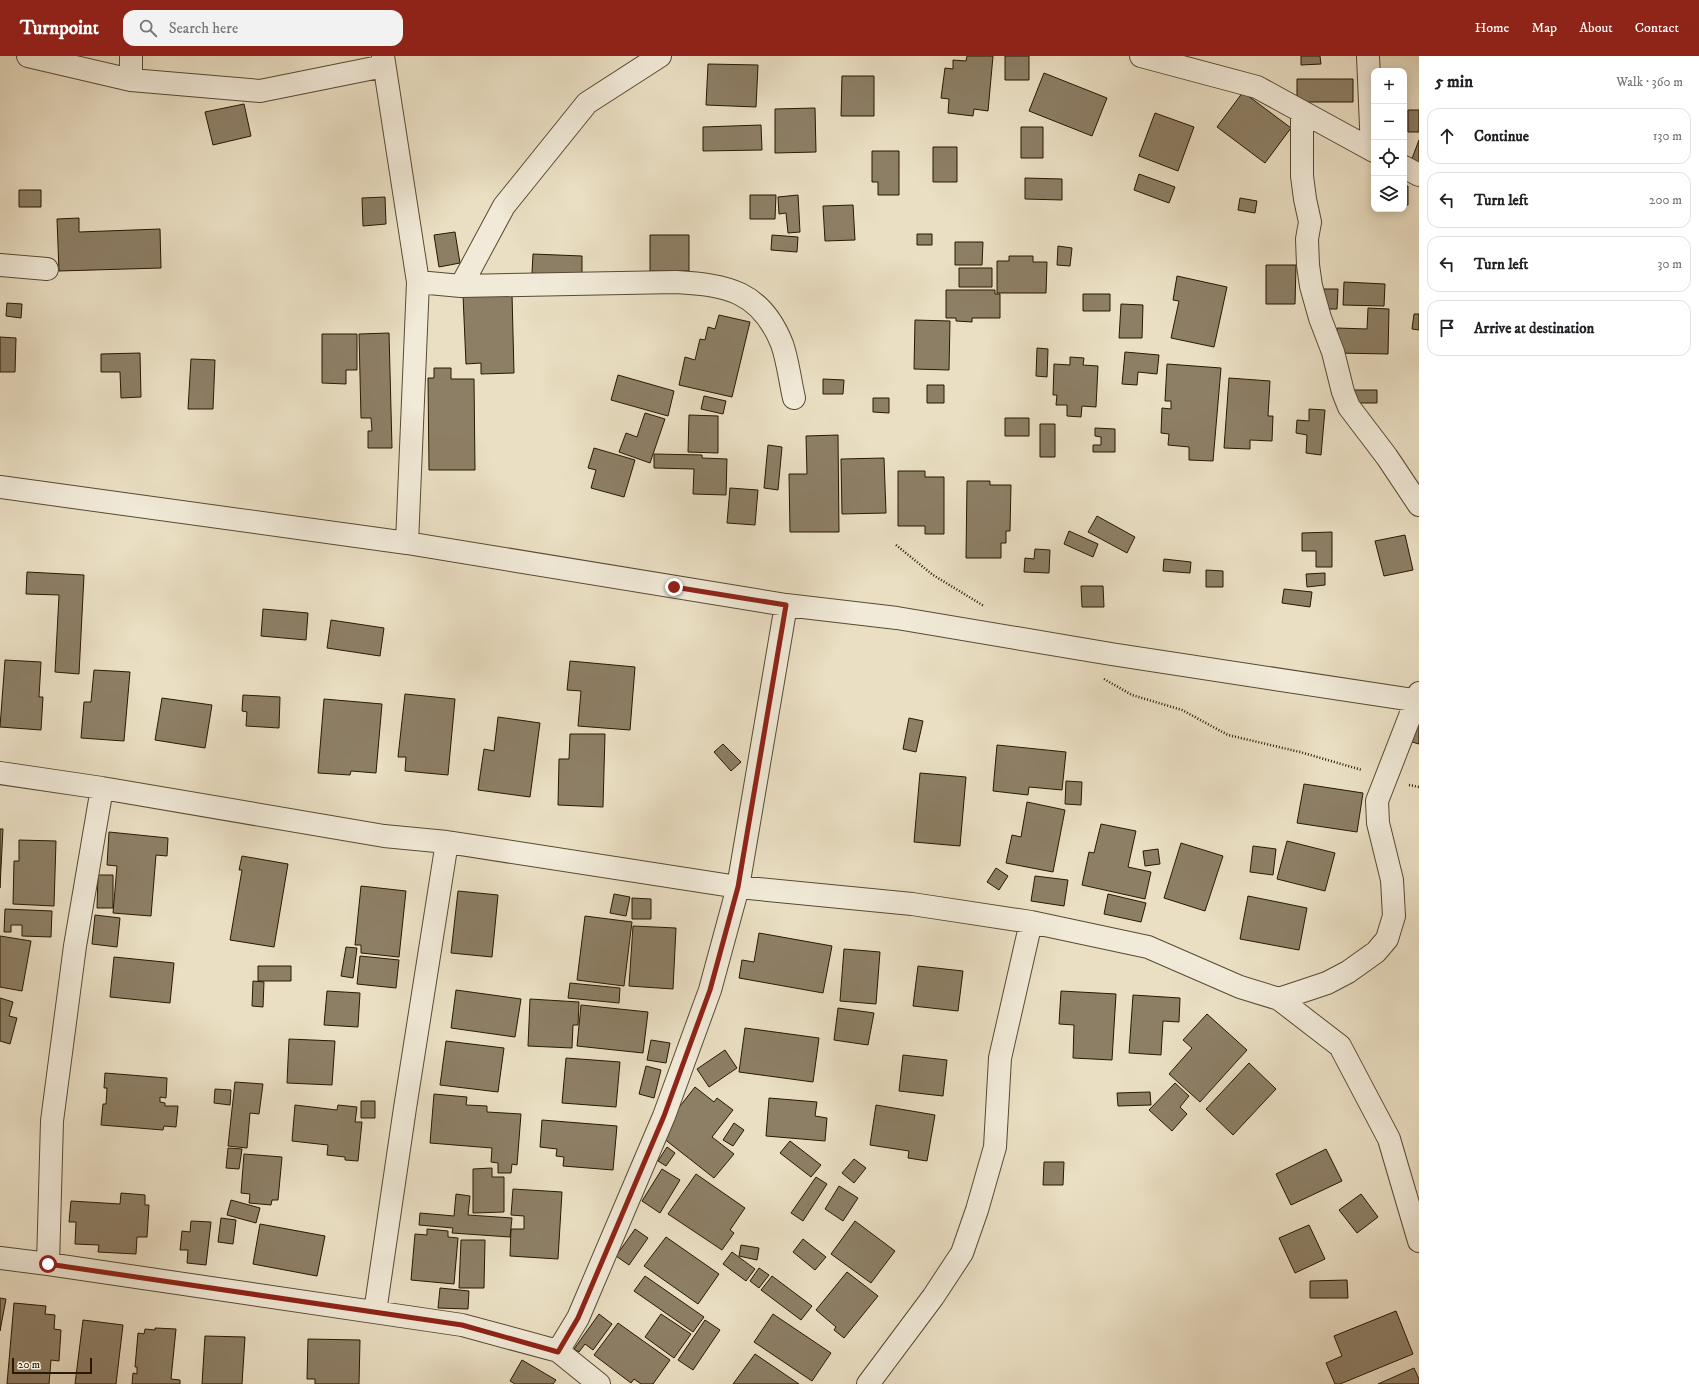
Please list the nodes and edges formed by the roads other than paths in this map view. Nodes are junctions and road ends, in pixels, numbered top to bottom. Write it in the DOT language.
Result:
graph roads {
  1 [pos="28,56"];
  2 [pos="131,56"];
  3 [pos="660,56"];
  4 [pos="1141,56"];
  5 [pos="1368,56"];
  6 [pos="384,61"];
  7 [pos="636,63"];
  8 [pos="130,80"];
  9 [pos="1302,112"];
  10 [pos="1372,140"];
  11 [pos="1371,150"];
  12 [pos="1407,169"];
  13 [pos="1419,175"];
  14 [pos="0,264"];
  15 [pos="47,269"];
  16 [pos="418,282"];
  17 [pos="461,286"];
  18 [pos="794,398"];
  19 [pos="0,487"];
  20 [pos="1419,506"];
  21 [pos="407,543"];
  22 [pos="786,605"];
  23 [pos="1418,698"];
  24 [pos="0,773"];
  25 [pos="102,788"];
  26 [pos="447,842"];
  27 [pos="738,887"];
  28 [pos="1031,922"];
  29 [pos="1279,999"];
  30 [pos="1419,1241"];
  31 [pos="0,1258"];
  32 [pos="48,1264"];
  33 [pos="375,1312"];
  34 [pos="558,1352"];
  35 [pos="599,1384"];
  36 [pos="868,1384"];
  1 -- 8 [label="street"];
  2 -- 8 [label="street"];
  3 -- 7 [label="street"];
  4 -- 9 [label="street"];
  5 -- 10 [label="street"];
  6 -- 8 [label="street"];
  6 -- 16 [label="street"];
  7 -- 17 [label="street"];
  9 -- 11 [label="street"];
  9 -- 20 [label="street"];
  12 -- 13 [label="street"];
  14 -- 15 [label="street"];
  16 -- 17 [label="street"];
  16 -- 21 [label="street"];
  17 -- 18 [label="street"];
  19 -- 21 [label="street"];
  21 -- 22 [label="street"];
  22 -- 23 [label="street"];
  22 -- 27 [label="street"];
  23 -- 29 [label="street"];
  24 -- 25 [label="street"];
  25 -- 26 [label="street"];
  25 -- 32 [label="street"];
  26 -- 27 [label="street"];
  26 -- 33 [label="street"];
  27 -- 28 [label="street"];
  27 -- 34 [label="street"];
  28 -- 29 [label="street"];
  28 -- 36 [label="street"];
  29 -- 30 [label="street"];
  31 -- 32 [label="street"];
  32 -- 33 [label="street"];
  33 -- 34 [label="street"];
  34 -- 35 [label="street"];
}
